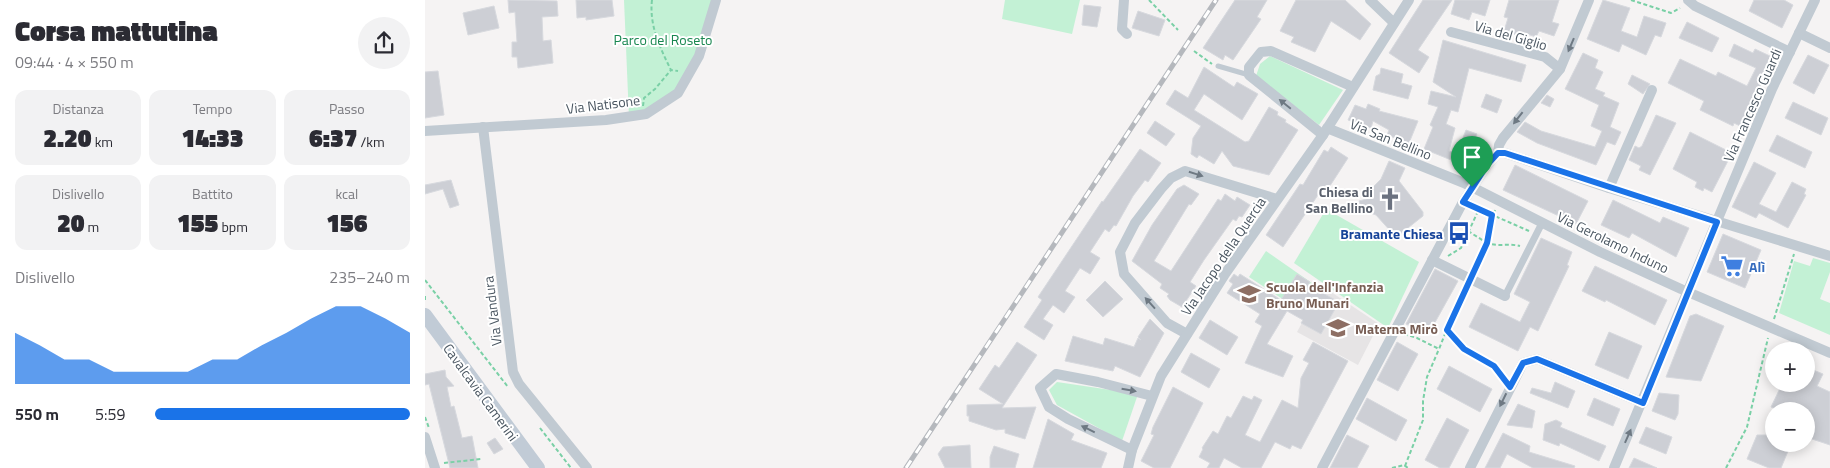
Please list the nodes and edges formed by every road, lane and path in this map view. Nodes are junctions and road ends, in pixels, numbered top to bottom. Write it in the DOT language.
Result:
graph roads {
  1 [pos="652,0"];
  2 [pos="716,0"];
  3 [pos="1124,0"];
  4 [pos="1149,0"];
  5 [pos="1370,0"];
  6 [pos="1409,0"];
  7 [pos="1589,0"];
  8 [pos="1631,0"];
  9 [pos="1688,0"];
  10 [pos="1815,0"];
  11 [pos="1394,23"];
  12 [pos="1178,30"];
  13 [pos="1451,32"];
  14 [pos="1799,33"];
  15 [pos="1127,34"];
  16 [pos="1830,48"];
  17 [pos="1194,51"];
  18 [pos="1790,52"];
  19 [pos="1206,61"];
  20 [pos="1218,66"];
  21 [pos="1560,69"];
  22 [pos="671,70"];
  23 [pos="690,72"];
  24 [pos="1249,75"];
  25 [pos="1353,86"];
  26 [pos="1651,90"];
  27 [pos="646,114"];
  28 [pos="483,127"];
  29 [pos="425,131"];
  30 [pos="1325,131"];
  31 [pos="1498,153"];
  32 [pos="1472,187"];
  33 [pos="1609,188"];
  34 [pos="1277,199"];
  35 [pos="1463,202"];
  36 [pos="1479,209"];
  37 [pos="1492,215"];
  38 [pos="1717,222"];
  39 [pos="1542,223"];
  40 [pos="1468,232"];
  41 [pos="1536,234"];
  42 [pos="1487,243"];
  43 [pos="1796,247"];
  44 [pos="1529,249"];
  45 [pos="1830,256"];
  46 [pos="1434,262"];
  47 [pos="425,280"];
  48 [pos="1472,280"];
  49 [pos="1687,292"];
  50 [pos="425,296"];
  51 [pos="1505,296"];
  52 [pos="425,301"];
  53 [pos="425,315"];
  54 [pos="1775,317"];
  55 [pos="1447,330"];
  56 [pos="1395,331"];
  57 [pos="1187,334"];
  58 [pos="1439,349"];
  59 [pos="1765,352"];
  60 [pos="1830,353"];
  61 [pos="1510,387"];
  62 [pos="510,390"];
  63 [pos="1152,396"];
  64 [pos="1643,403"];
  65 [pos="535,421"];
  66 [pos="425,437"];
  67 [pos="1132,450"];
  68 [pos="481,459"];
  69 [pos="435,467"];
  70 [pos="1407,467"];
  71 [pos="538,468"];
  72 [pos="571,468"];
  73 [pos="587,468"];
  74 [pos="1128,468"];
  75 [pos="1322,468"];
  76 [pos="1392,468"];
  77 [pos="1470,468"];
  78 [pos="1614,468"];
  79 [pos="1726,468"];
  1 -- 22 [label="path"];
  2 -- 23 [label="street, Via Natisone"];
  3 -- 15 [label="street"];
  4 -- 12 [label="path"];
  5 -- 11 [label="street"];
  6 -- 11 [label="street, Via Jacopo della Quercia"];
  7 -- 21 [label="street, one-way"];
  8 -- 9 [label="path"];
  9 -- 18 [label="street"];
  10 -- 14 [label="street, Via Francesco Guardi"];
  11 -- 25 [label="street, Via Jacopo della Quercia"];
  13 -- 21 [label="street, Via del Giglio"];
  14 -- 16 [label="street"];
  14 -- 18 [label="street, Via Francesco Guardi"];
  17 -- 19 [label="path"];
  18 -- 38 [label="street, Via Francesco Guardi"];
  20 -- 24 [label="lane"];
  21 -- 31 [label="street, one-way"];
  22 -- 23 [label="path"];
  22 -- 27 [label="path"];
  23 -- 27 [label="street, Via Natisone"];
  24 -- 25 [label="street"];
  30 -- 24 [label="street, one-way"];
  25 -- 30 [label="street, Via Jacopo della Quercia"];
  26 -- 33 [label="street"];
  27 -- 28 [label="street, Via Natisone"];
  28 -- 29 [label="street, Via Natisone"];
  28 -- 73 [label="street, Via Vandura"];
  30 -- 32 [label="street, Via San Bellino"];
  30 -- 34 [label="street, Via Jacopo della Quercia"];
  31 -- 32 [label="street"];
  31 -- 33 [label="street"];
  32 -- 35 [label="street"];
  32 -- 39 [label="street, Via Gerolamo Induno"];
  33 -- 38 [label="street"];
  34 -- 57 [label="street, Via Jacopo della Quercia"];
  57 -- 34 [label="street, one-way"];
  35 -- 36 [label="path"];
  35 -- 46 [label="street"];
  36 -- 37 [label="path"];
  36 -- 40 [label="path"];
  37 -- 41 [label="path"];
  37 -- 42 [label="path"];
  38 -- 43 [label="street"];
  38 -- 49 [label="street, Via Francesco Guardi"];
  39 -- 41 [label="street"];
  39 -- 49 [label="street, Via Gerolamo Induno"];
  40 -- 42 [label="path"];
  40 -- 46 [label="path"];
  41 -- 44 [label="street"];
  42 -- 44 [label="path"];
  42 -- 48 [label="path"];
  43 -- 45 [label="street"];
  43 -- 54 [label="path"];
  44 -- 51 [label="street"];
  46 -- 48 [label="street"];
  46 -- 56 [label="street"];
  47 -- 62 [label="path"];
  48 -- 51 [label="street"];
  48 -- 55 [label="path"];
  49 -- 60 [label="street, Via Gerolamo Induno"];
  49 -- 64 [label="street, Via Francesco Guardi"];
  50 -- 52 [label="path"];
  53 -- 71 [label="main road, Cavalcavia Camerini"];
  55 -- 58 [label="path"];
  55 -- 61 [label="path"];
  56 -- 58 [label="path"];
  56 -- 75 [label="street"];
  57 -- 63 [label="street, Via Jacopo della Quercia"];
  58 -- 70 [label="path"];
  59 -- 79 [label="path"];
  61 -- 64 [label="street"];
  61 -- 77 [label="street, one-way"];
  63 -- 67 [label="street, Via Jacopo della Quercia"];
  67 -- 63 [label="street, one-way"];
  78 -- 64 [label="street, Via Francesco Guardi, one-way"];
  65 -- 72 [label="path"];
  66 -- 69 [label="street"];
  67 -- 74 [label="street, Via Jacopo della Quercia"];
  68 -- 69 [label="path"];
  70 -- 76 [label="path"];
}
